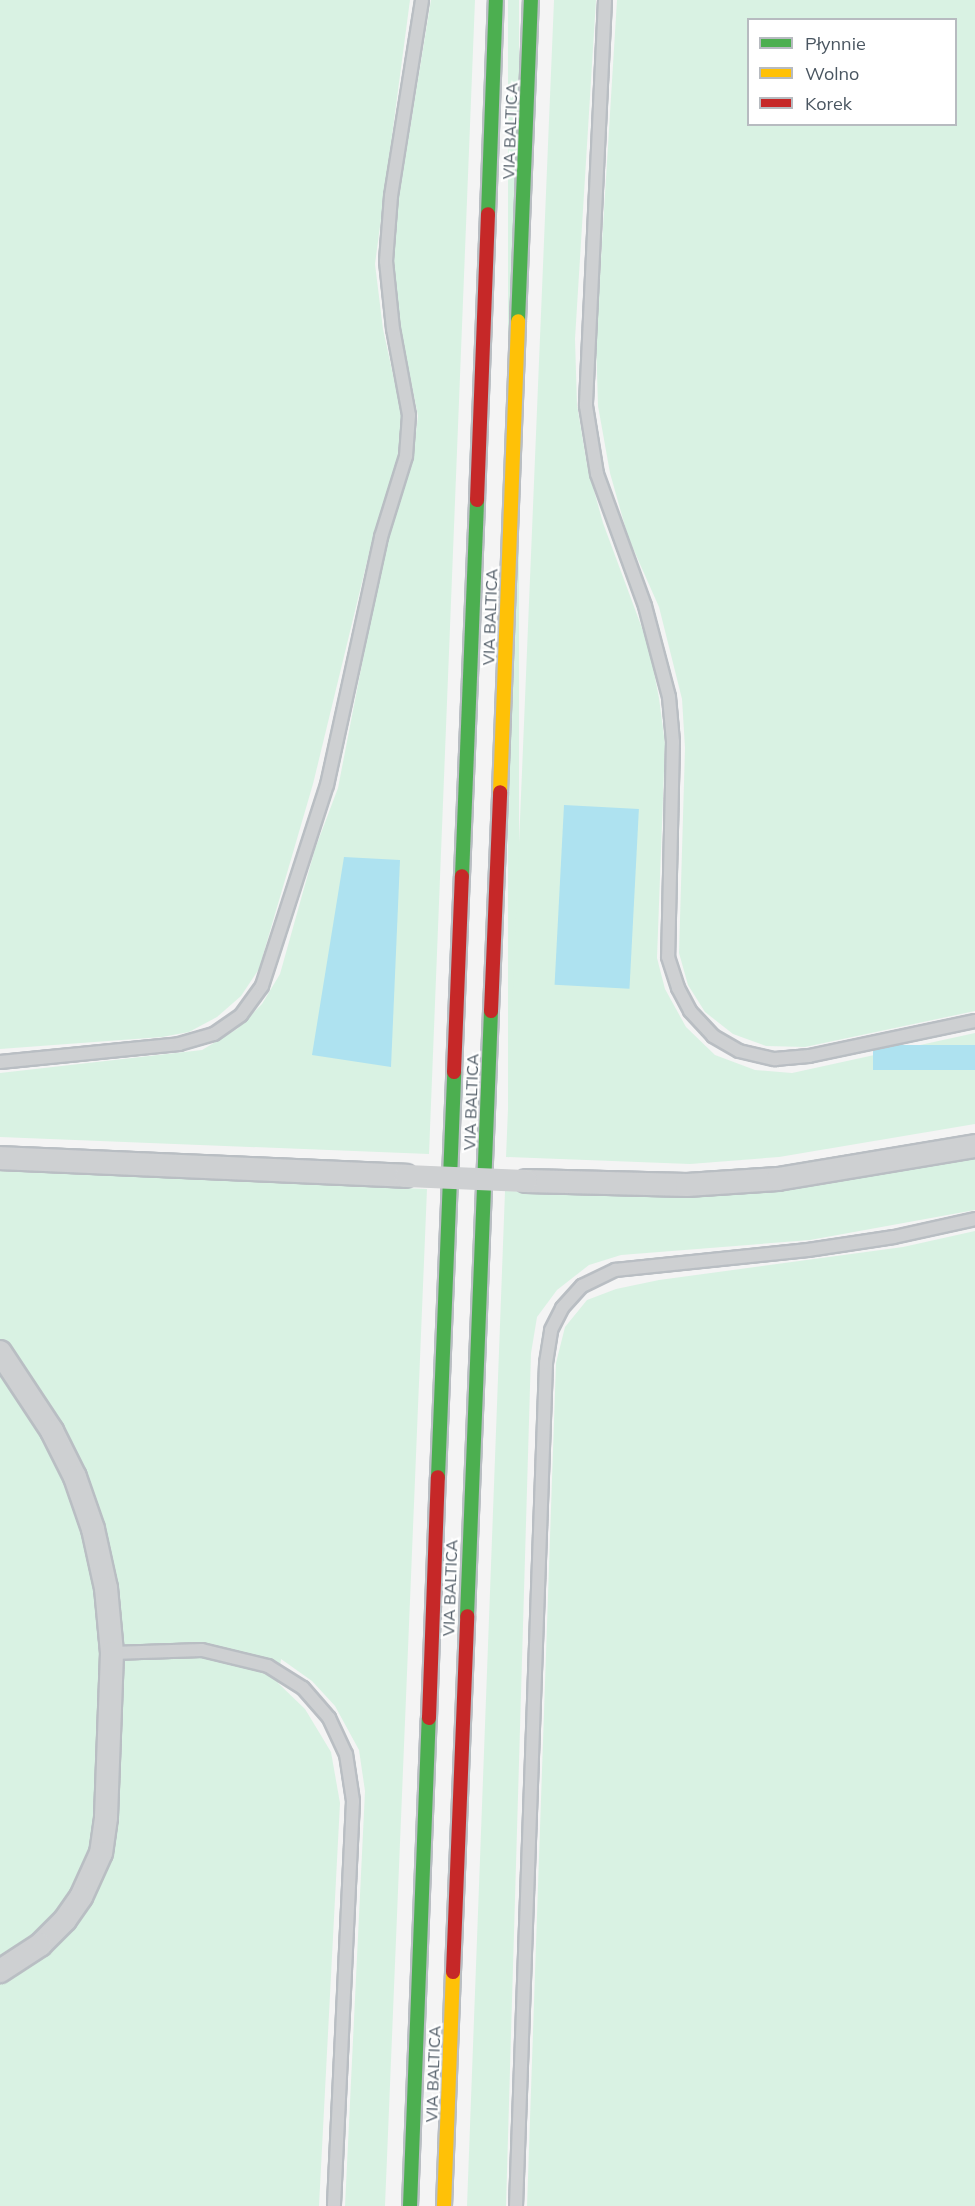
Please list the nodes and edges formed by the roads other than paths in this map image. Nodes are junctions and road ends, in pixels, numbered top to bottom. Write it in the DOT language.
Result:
graph roads {
  1 [pos="422,0"];
  2 [pos="496,0"];
  3 [pos="531,0"];
  4 [pos="605,0"];
  5 [pos="975,1021"];
  6 [pos="0,1062"];
  7 [pos="975,1146"];
  8 [pos="0,1158"];
  9 [pos="975,1218"];
  10 [pos="0,1352"];
  11 [pos="112,1653"];
  12 [pos="0,1971"];
  13 [pos="334,2206"];
  14 [pos="410,2206"];
  15 [pos="444,2206"];
  16 [pos="516,2206"];
  1 -- 6 [label="lane"];
  2 -- 14 [label="highway, VIA BALTICA"];
  3 -- 15 [label="highway, VIA BALTICA"];
  4 -- 5 [label="lane"];
  7 -- 8 [label="street, bridge"];
  9 -- 16 [label="lane"];
  10 -- 11 [label="street"];
  11 -- 12 [label="street"];
  11 -- 13 [label="lane"];
}
